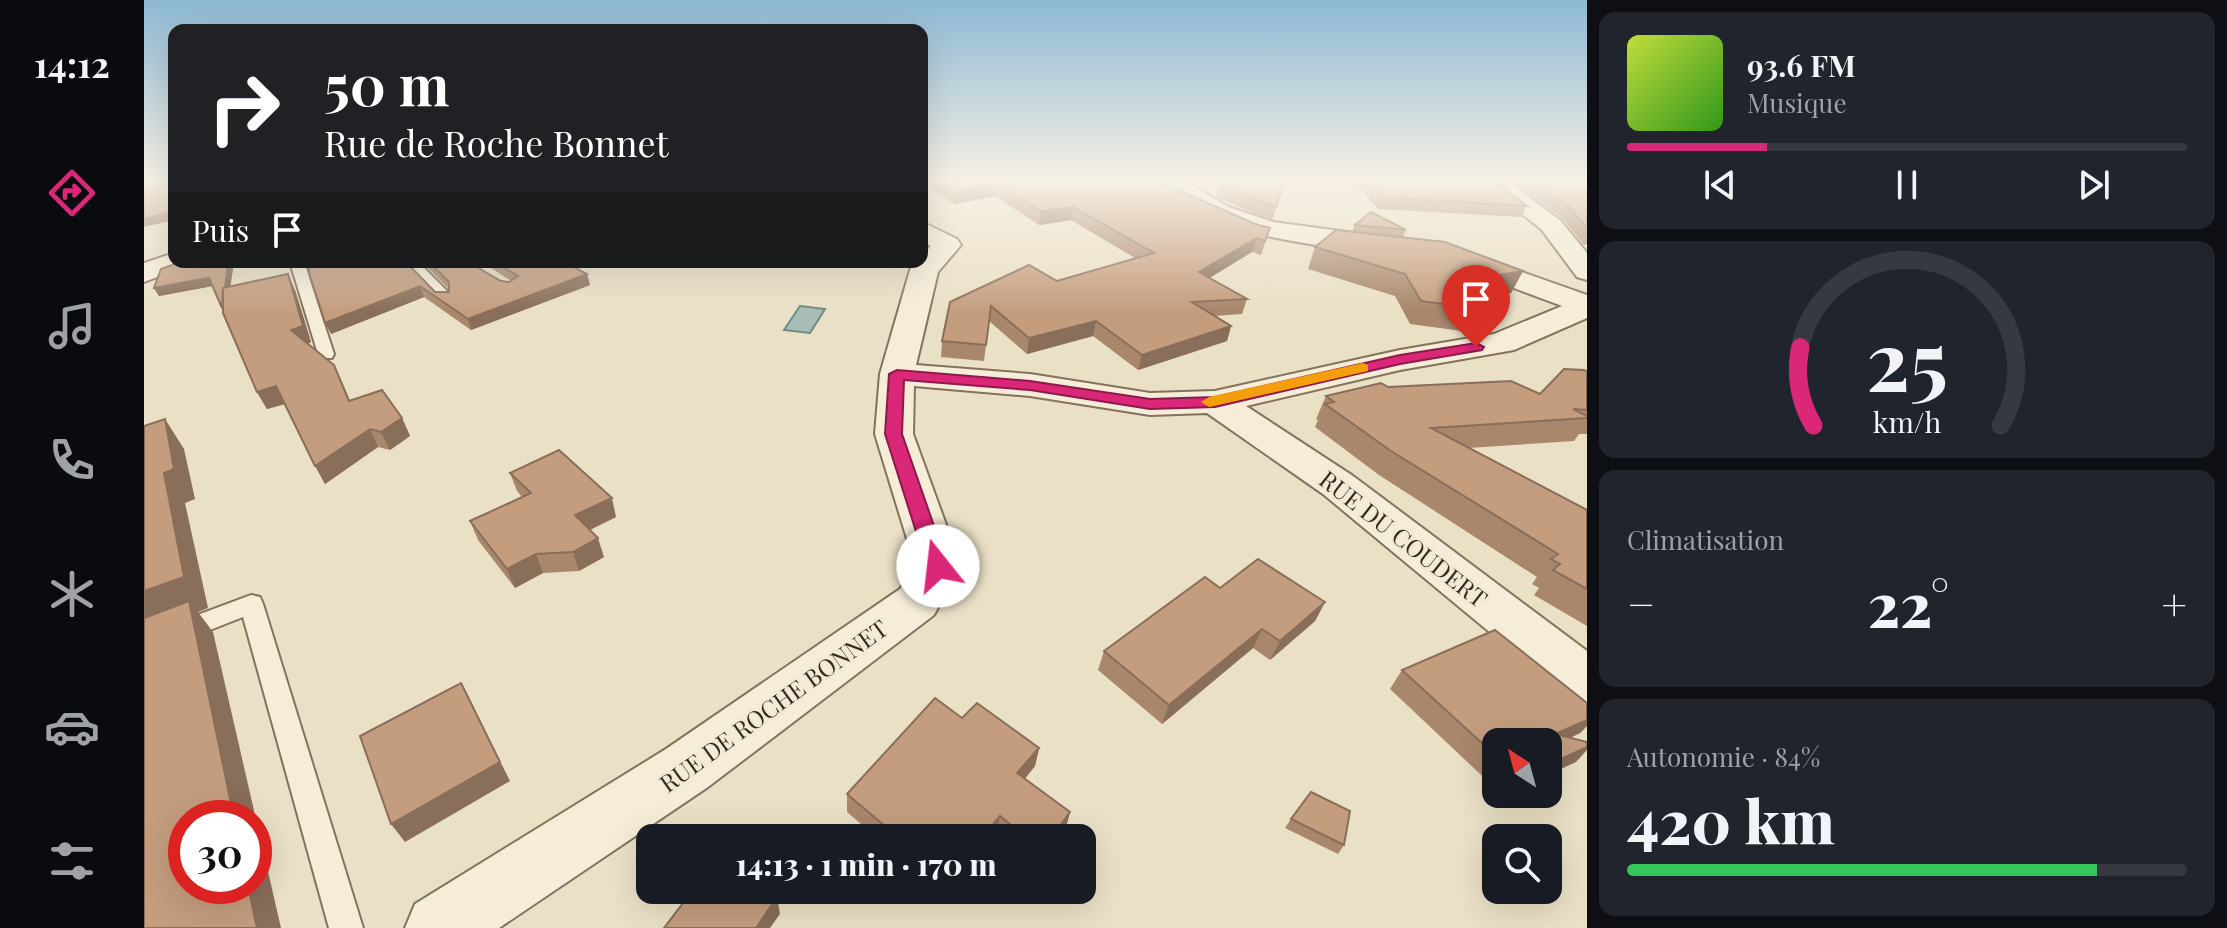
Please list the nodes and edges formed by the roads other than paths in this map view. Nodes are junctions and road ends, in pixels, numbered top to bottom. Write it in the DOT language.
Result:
graph roads {
  1 [pos="1248,224"];
  2 [pos="1550,224"];
  3 [pos="928,233"];
  4 [pos="1398,246"];
  5 [pos="1440,252"];
  6 [pos="168,263"];
  7 [pos="928,266"];
  8 [pos="299,268"];
  9 [pos="416,268"];
  10 [pos="926,268"];
  11 [pos="1587,271"];
  12 [pos="144,273"];
  13 [pos="446,298"];
  14 [pos="1587,306"];
  15 [pos="326,354"];
  16 [pos="897,374"];
  17 [pos="1215,402"];
  18 [pos="144,646"];
  19 [pos="1587,681"];
  20 [pos="346,928"];
  21 [pos="439,928"];
  1 -- 4 [label="street"];
  2 -- 11 [label="street"];
  3 -- 7 [label="street, RUE DE ROCHE BONNET"];
  5 -- 14 [label="street"];
  6 -- 12 [label="street"];
  8 -- 15 [label="lane"];
  9 -- 13 [label="lane"];
  10 -- 16 [label="street, RUE DE ROCHE BONNET"];
  14 -- 17 [label="street"];
  16 -- 17 [label="street"];
  16 -- 21 [label="street, RUE DE ROCHE BONNET"];
  17 -- 19 [label="street, RUE DU COUDERT"];
  18 -- 20 [label="lane"];
}
